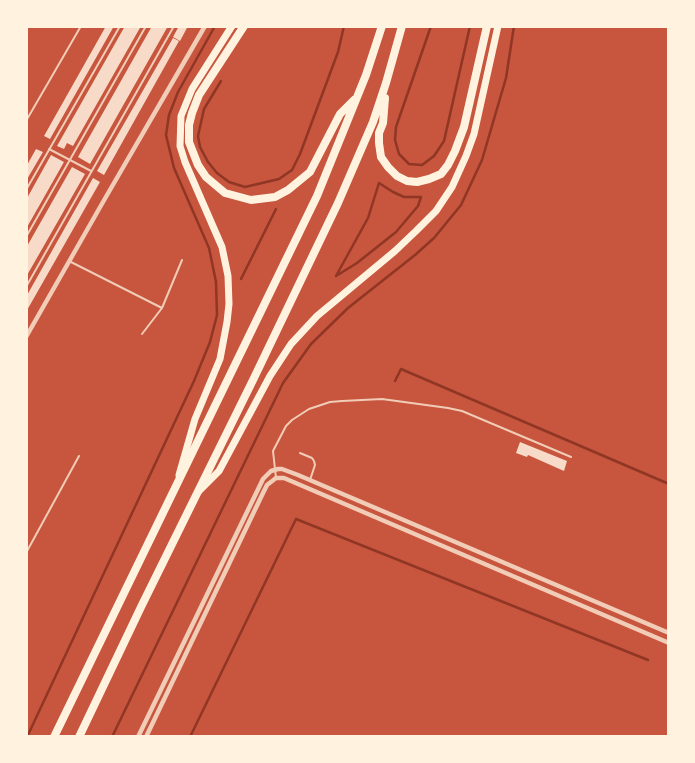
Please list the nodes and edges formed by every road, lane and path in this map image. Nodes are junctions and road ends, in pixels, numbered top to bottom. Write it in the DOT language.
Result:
graph roads {
  1 [pos="80,26"];
  2 [pos="120,26"];
  3 [pos="146,26"];
  4 [pos="174,26"];
  5 [pos="205,26"];
  6 [pos="232,26"];
  7 [pos="244,26"];
  8 [pos="382,26"];
  9 [pos="402,26"];
  10 [pos="487,26"];
  11 [pos="498,26"];
  12 [pos="386,83"];
  13 [pos="358,97"];
  14 [pos="26,122"];
  15 [pos="49,149"];
  16 [pos="70,160"];
  17 [pos="92,171"];
  18 [pos="26,190"];
  19 [pos="26,237"];
  20 [pos="182,260"];
  21 [pos="69,261"];
  22 [pos="26,287"];
  23 [pos="162,308"];
  24 [pos="142,334"];
  25 [pos="26,337"];
  26 [pos="300,453"];
  27 [pos="79,456"];
  28 [pos="571,457"];
  29 [pos="275,470"];
  30 [pos="276,478"];
  31 [pos="310,480"];
  32 [pos="176,486"];
  33 [pos="194,497"];
  34 [pos="26,553"];
  35 [pos="669,633"];
  36 [pos="669,642"];
  37 [pos="54,737"];
  38 [pos="80,737"];
  39 [pos="138,737"];
  40 [pos="146,737"];
  1 -- 14 [label="lane"];
  2 -- 15 [label="lane"];
  3 -- 16 [label="lane"];
  4 -- 17 [label="lane"];
  5 -- 21 [label="street"];
  6 -- 32 [label="main road"];
  7 -- 13 [label="highway"];
  8 -- 13 [label="highway"];
  9 -- 12 [label="highway"];
  10 -- 12 [label="highway"];
  11 -- 33 [label="main road"];
  12 -- 33 [label="highway"];
  13 -- 32 [label="highway"];
  15 -- 16 [label="lane"];
  15 -- 18 [label="lane"];
  16 -- 17 [label="lane"];
  16 -- 19 [label="lane"];
  17 -- 22 [label="lane"];
  20 -- 23 [label="lane"];
  21 -- 23 [label="lane"];
  21 -- 25 [label="street"];
  23 -- 24 [label="lane"];
  26 -- 31 [label="lane"];
  27 -- 34 [label="lane"];
  28 -- 29 [label="lane"];
  29 -- 30 [label="lane"];
  29 -- 31 [label="street"];
  29 -- 39 [label="street"];
  30 -- 36 [label="street"];
  30 -- 40 [label="street"];
  31 -- 35 [label="street"];
  32 -- 37 [label="highway"];
  33 -- 38 [label="highway"];
}
